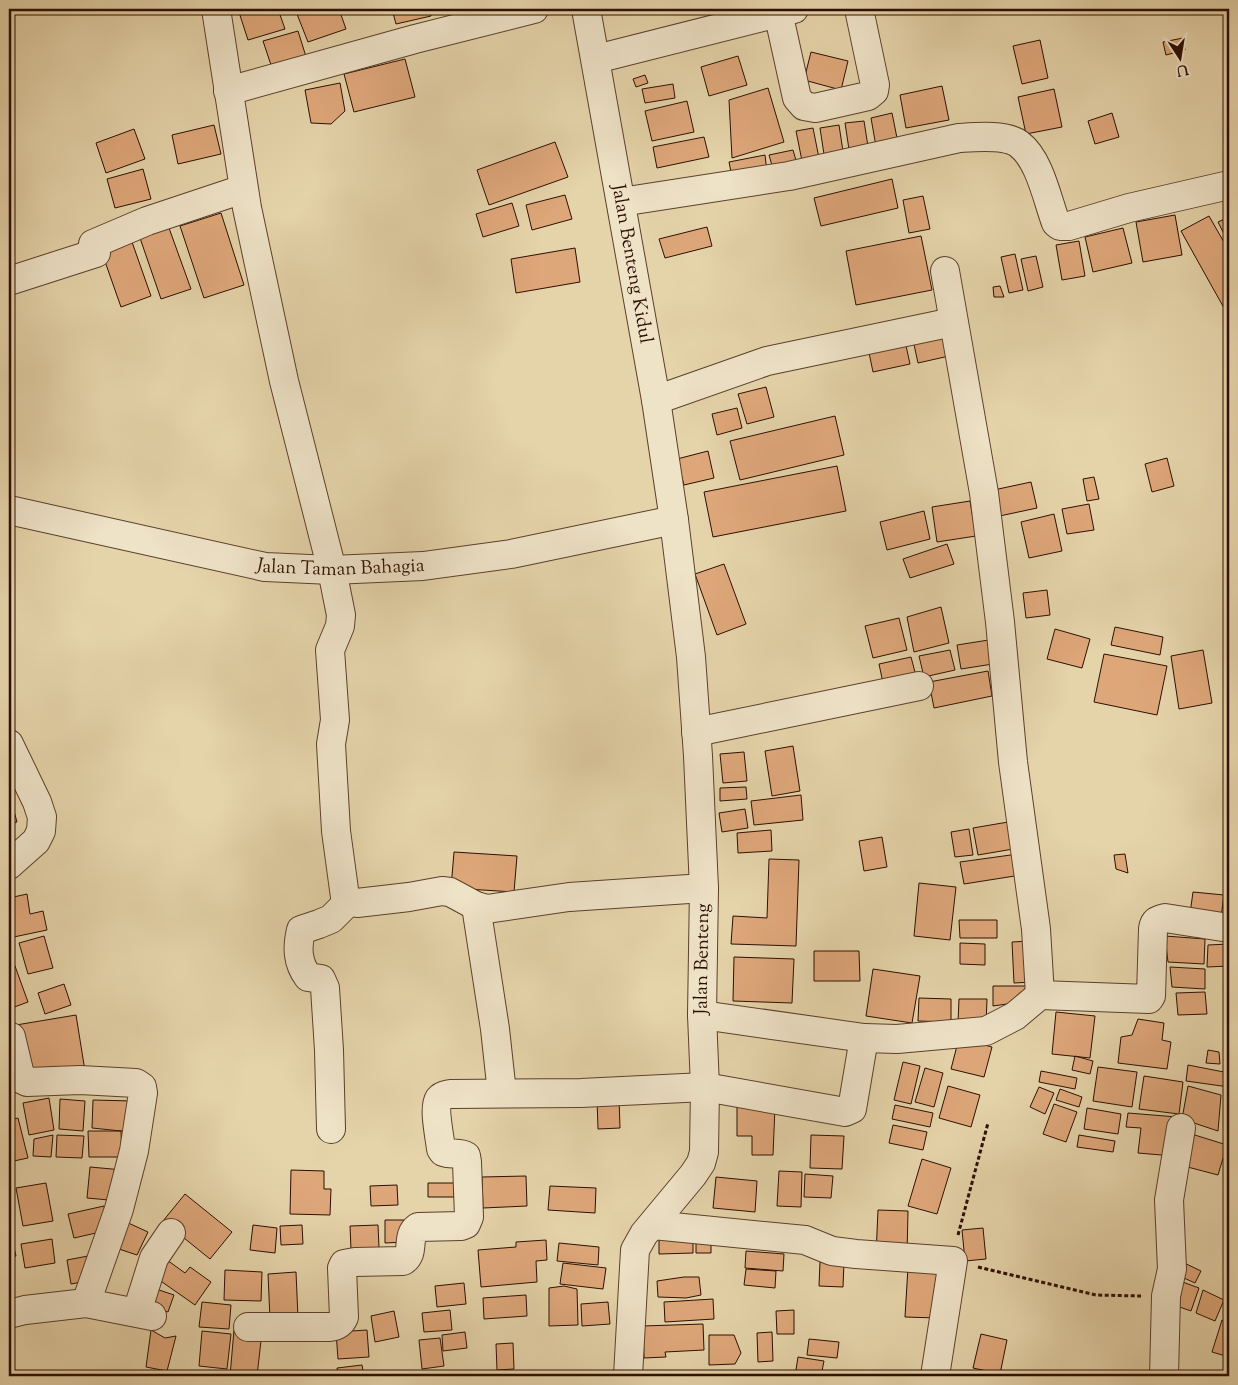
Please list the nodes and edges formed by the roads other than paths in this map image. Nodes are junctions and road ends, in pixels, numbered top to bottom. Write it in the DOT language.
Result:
graph roads {
  1 [pos="216,9"];
  2 [pos="534,9"];
  3 [pos="586,9"];
  4 [pos="859,9"];
  5 [pos="786,10"];
  6 [pos="596,59"];
  7 [pos="228,91"];
  8 [pos="1229,185"];
  9 [pos="243,189"];
  10 [pos="620,202"];
  11 [pos="945,271"];
  12 [pos="9,281"];
  13 [pos="953,322"];
  14 [pos="656,400"];
  15 [pos="9,510"];
  16 [pos="674,520"];
  17 [pos="332,570"];
  18 [pos="919,686"];
  19 [pos="696,732"];
  20 [pos="9,744"];
  21 [pos="9,865"];
  22 [pos="704,888"];
  23 [pos="349,901"];
  24 [pos="476,906"];
  25 [pos="1229,928"];
  26 [pos="1040,995"];
  27 [pos="702,1015"];
  28 [pos="11,1037"];
  29 [pos="864,1038"];
  30 [pos="705,1087"];
  31 [pos="502,1093"];
  32 [pos="1182,1128"];
  33 [pos="331,1129"];
  34 [pos="653,1225"];
  35 [pos="171,1233"];
  36 [pos="86,1303"];
  37 [pos="9,1314"];
  38 [pos="248,1327"];
  39 [pos="628,1376"];
  40 [pos="935,1376"];
  41 [pos="1164,1376"];
  1 -- 7 [label="street"];
  2 -- 7 [label="street"];
  3 -- 6 [label="street, Jalan Benteng Kidul"];
  4 -- 5 [label="street"];
  5 -- 6 [label="street"];
  6 -- 10 [label="street, Jalan Benteng Kidul"];
  7 -- 9 [label="street"];
  8 -- 10 [label="street"];
  9 -- 12 [label="street"];
  9 -- 17 [label="street"];
  10 -- 14 [label="street, Jalan Benteng Kidul"];
  11 -- 13 [label="street"];
  13 -- 14 [label="street"];
  13 -- 26 [label="street"];
  14 -- 16 [label="street, Jalan Benteng Kidul"];
  15 -- 17 [label="street, Jalan Taman Bahagia"];
  16 -- 17 [label="street, Jalan Taman Bahagia"];
  16 -- 19 [label="street, Jalan Benteng"];
  17 -- 23 [label="street"];
  18 -- 19 [label="street"];
  19 -- 22 [label="street, Jalan Benteng"];
  20 -- 21 [label="street"];
  22 -- 24 [label="street"];
  22 -- 27 [label="street, Jalan Benteng"];
  23 -- 24 [label="street"];
  23 -- 33 [label="street"];
  24 -- 31 [label="street"];
  25 -- 26 [label="street"];
  26 -- 29 [label="street"];
  27 -- 29 [label="street"];
  27 -- 30 [label="street, Jalan Benteng"];
  28 -- 36 [label="street"];
  29 -- 30 [label="street"];
  30 -- 31 [label="street"];
  30 -- 34 [label="street, Jalan Benteng"];
  31 -- 38 [label="street"];
  32 -- 41 [label="street"];
  34 -- 39 [label="street, Jalan Benteng"];
  34 -- 40 [label="street"];
  35 -- 36 [label="street"];
  36 -- 37 [label="street"];
}
